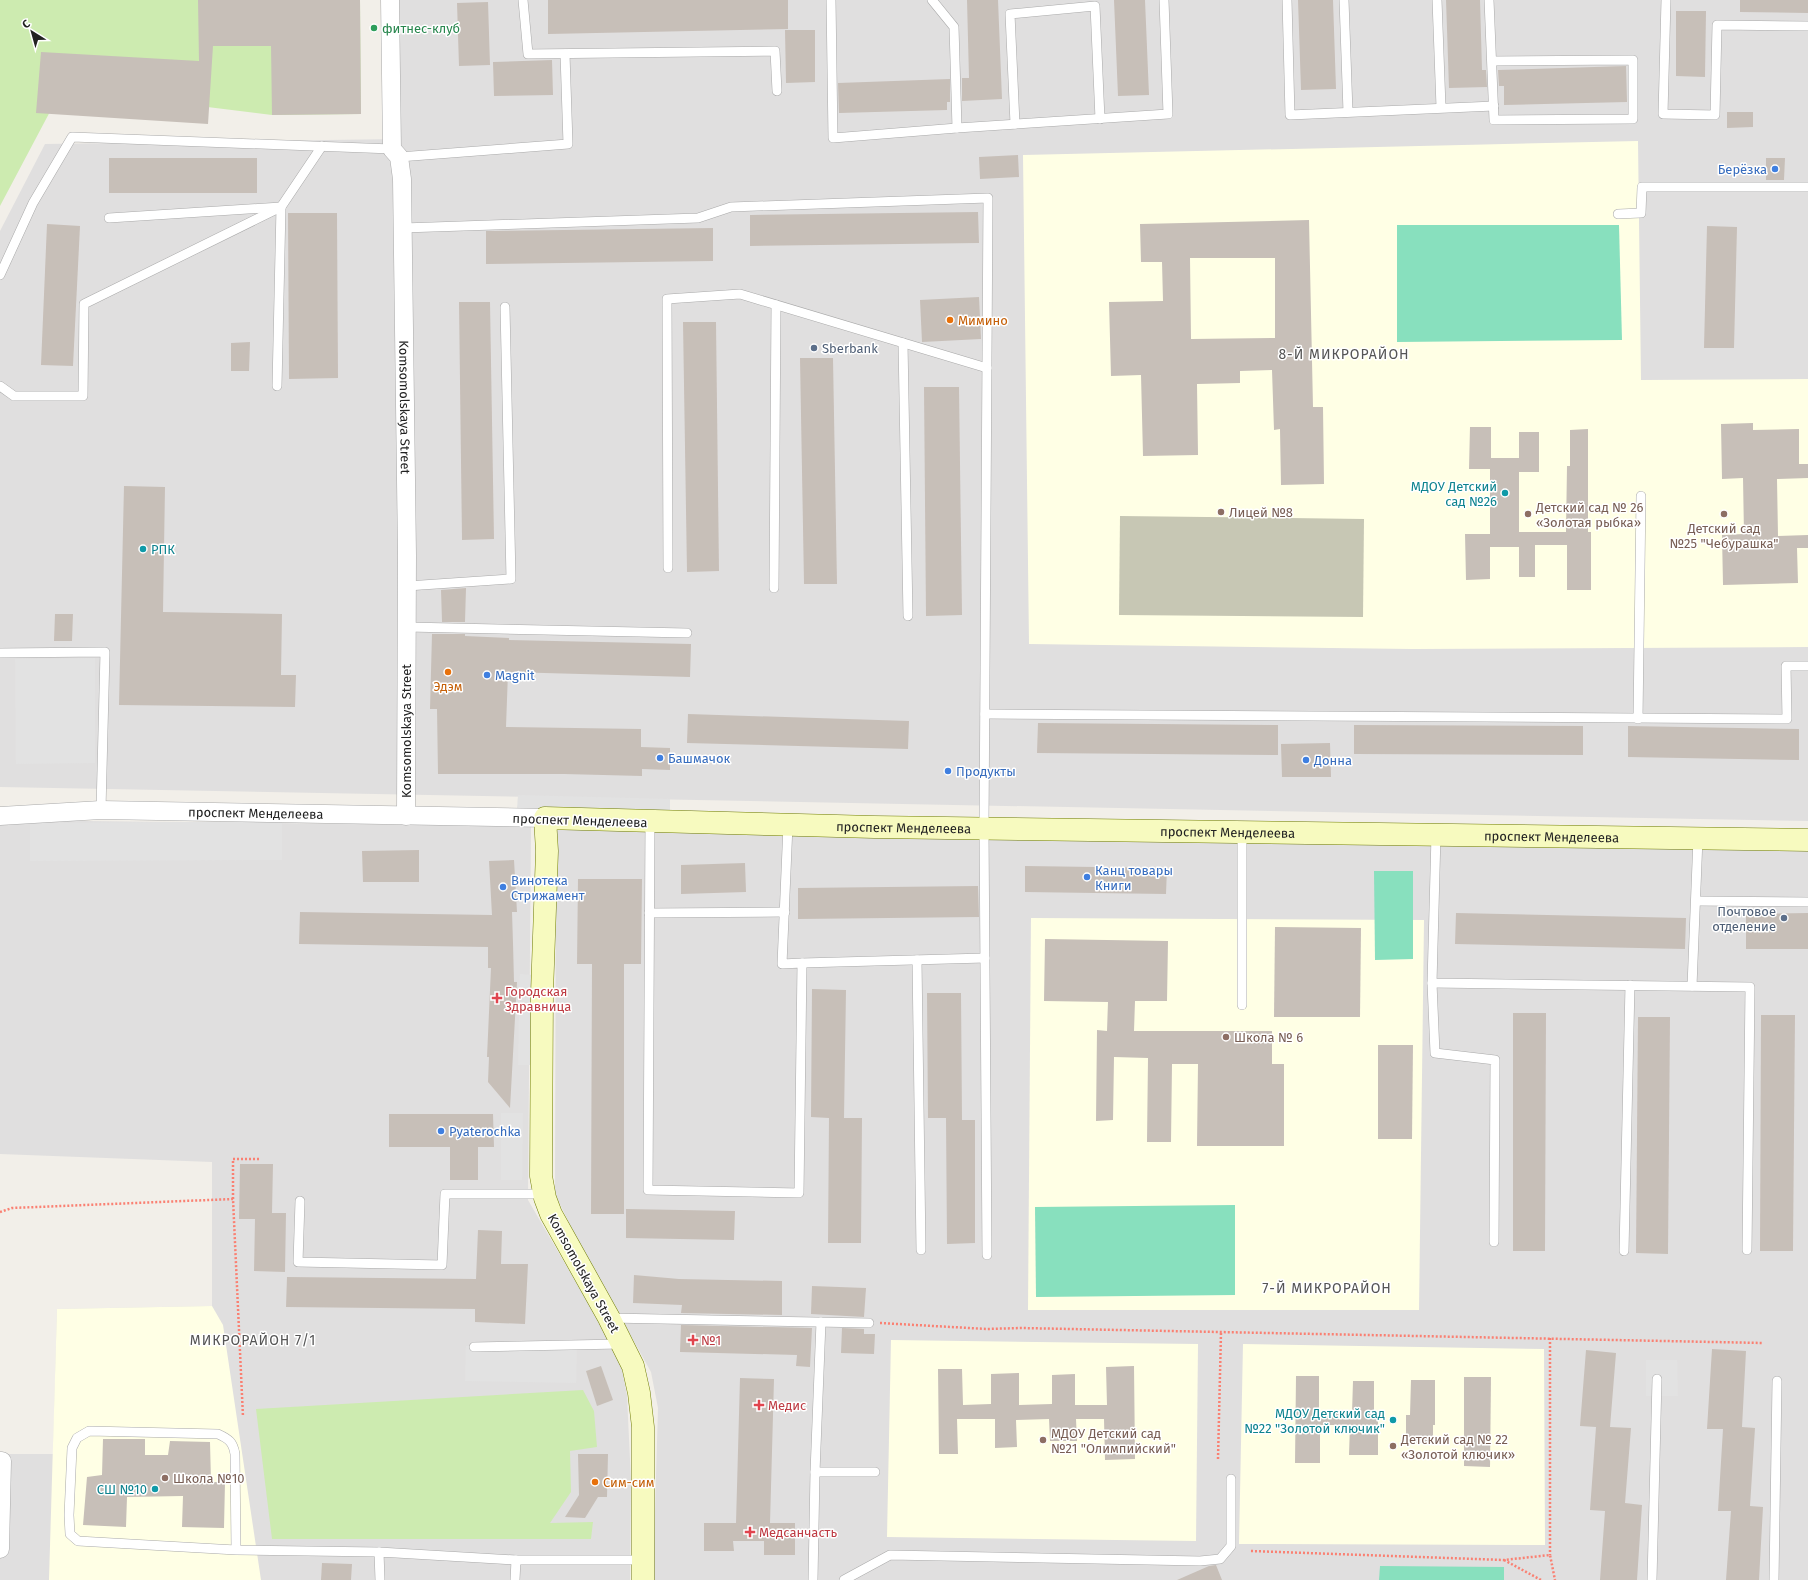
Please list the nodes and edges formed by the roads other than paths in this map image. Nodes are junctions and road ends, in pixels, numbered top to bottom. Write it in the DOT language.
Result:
graph roads {
  1 [pos="390,0"];
  2 [pos="523,0"];
  3 [pos="831,0"];
  4 [pos="932,0"];
  5 [pos="1164,0"];
  6 [pos="1287,0"];
  7 [pos="1344,0"];
  8 [pos="1437,0"];
  9 [pos="1489,0"];
  10 [pos="1666,0"];
  11 [pos="1808,26"];
  12 [pos="565,54"];
  13 [pos="1492,61"];
  14 [pos="777,91"];
  15 [pos="1494,106"];
  16 [pos="1441,107"];
  17 [pos="1348,112"];
  18 [pos="1100,118"];
  19 [pos="1014,124"];
  20 [pos="957,128"];
  21 [pos="322,146"];
  22 [pos="395,153"];
  23 [pos="1808,187"];
  24 [pos="281,208"];
  25 [pos="1618,214"];
  26 [pos="109,218"];
  27 [pos="402,228"];
  28 [pos="0,275"];
  29 [pos="776,305"];
  30 [pos="505,307"];
  31 [pos="903,343"];
  32 [pos="987,368"];
  33 [pos="0,386"];
  34 [pos="277,386"];
  35 [pos="1642,496"];
  36 [pos="668,568"];
  37 [pos="407,586"];
  38 [pos="774,588"];
  39 [pos="908,616"];
  40 [pos="407,627"];
  41 [pos="687,634"];
  42 [pos="0,653"];
  43 [pos="1808,666"];
  44 [pos="985,714"];
  45 [pos="1638,719"];
  46 [pos="101,810"];
  47 [pos="0,816"];
  48 [pos="406,816"];
  49 [pos="545,818"];
  50 [pos="650,822"];
  51 [pos="788,825"];
  52 [pos="984,829"];
  53 [pos="1242,833"];
  54 [pos="1436,835"];
  55 [pos="1698,838"];
  56 [pos="1808,840"];
  57 [pos="1696,901"];
  58 [pos="1808,902"];
  59 [pos="785,912"];
  60 [pos="650,913"];
  61 [pos="985,958"];
  62 [pos="917,960"];
  63 [pos="802,963"];
  64 [pos="1432,983"];
  65 [pos="1630,986"];
  66 [pos="1692,986"];
  67 [pos="1242,1005"];
  68 [pos="544,1194"];
  69 [pos="300,1201"];
  70 [pos="1494,1242"];
  71 [pos="922,1250"];
  72 [pos="1747,1250"];
  73 [pos="1624,1251"];
  74 [pos="986,1255"];
  75 [pos="609,1318"];
  76 [pos="821,1322"];
  77 [pos="869,1323"];
  78 [pos="623,1344"];
  79 [pos="474,1347"];
  80 [pos="1657,1379"];
  81 [pos="1777,1381"];
  82 [pos="0,1461"];
  83 [pos="816,1472"];
  84 [pos="875,1472"];
  85 [pos="1231,1479"];
  86 [pos="0,1549"];
  87 [pos="236,1550"];
  88 [pos="380,1552"];
  89 [pos="516,1560"];
  90 [pos="644,1570"];
  91 [pos="380,1580"];
  92 [pos="515,1580"];
  93 [pos="813,1580"];
  94 [pos="844,1580"];
  95 [pos="1652,1580"];
  96 [pos="1774,1580"];
  1 -- 22 [label="street, Komsomolskaya Street"];
  2 -- 12 [label="lane"];
  3 -- 20 [label="lane"];
  4 -- 20 [label="lane"];
  5 -- 18 [label="lane"];
  6 -- 17 [label="lane"];
  7 -- 17 [label="lane"];
  8 -- 16 [label="lane"];
  9 -- 13 [label="lane"];
  10 -- 11 [label="lane"];
  12 -- 14 [label="lane"];
  12 -- 22 [label="lane"];
  13 -- 15 [label="lane"];
  13 -- 15 [label="lane"];
  15 -- 16 [label="lane"];
  16 -- 17 [label="lane"];
  18 -- 19 [label="lane"];
  18 -- 19 [label="lane"];
  19 -- 20 [label="lane"];
  21 -- 22 [label="lane"];
  21 -- 24 [label="lane"];
  21 -- 28 [label="lane"];
  22 -- 27 [label="street, Komsomolskaya Street"];
  23 -- 25 [label="lane"];
  24 -- 26 [label="lane"];
  24 -- 33 [label="lane"];
  24 -- 34 [label="lane"];
  27 -- 32 [label="lane"];
  27 -- 37 [label="street, Komsomolskaya Street"];
  29 -- 31 [label="lane"];
  29 -- 36 [label="lane"];
  29 -- 38 [label="lane"];
  30 -- 37 [label="lane"];
  31 -- 32 [label="lane"];
  31 -- 39 [label="lane"];
  32 -- 44 [label="lane"];
  35 -- 45 [label="lane"];
  37 -- 40 [label="street, Komsomolskaya Street"];
  40 -- 41 [label="lane"];
  40 -- 48 [label="street, Komsomolskaya Street"];
  42 -- 46 [label="lane"];
  43 -- 45 [label="lane"];
  44 -- 45 [label="lane"];
  44 -- 52 [label="lane"];
  46 -- 47 [label="street, проспект Менделеева"];
  46 -- 48 [label="street, проспект Менделеева"];
  48 -- 49 [label="street, проспект Менделеева"];
  49 -- 50 [label="street, проспект Менделеева"];
  49 -- 68 [label="street, Komsomolskaya Street"];
  50 -- 51 [label="street, проспект Менделеева"];
  50 -- 60 [label="lane"];
  51 -- 52 [label="street, проспект Менделеева"];
  51 -- 59 [label="lane"];
  52 -- 53 [label="street, проспект Менделеева"];
  52 -- 61 [label="lane"];
  53 -- 54 [label="street, проспект Менделеева"];
  53 -- 67 [label="lane"];
  54 -- 55 [label="street, проспект Менделеева"];
  54 -- 64 [label="lane"];
  55 -- 56 [label="street, проспект Менделеева"];
  55 -- 57 [label="lane"];
  57 -- 58 [label="lane"];
  57 -- 66 [label="lane"];
  59 -- 60 [label="lane"];
  59 -- 63 [label="lane"];
  60 -- 63 [label="lane"];
  61 -- 62 [label="lane"];
  61 -- 74 [label="lane"];
  62 -- 63 [label="lane"];
  62 -- 71 [label="lane"];
  64 -- 65 [label="lane"];
  64 -- 70 [label="lane"];
  65 -- 66 [label="lane"];
  65 -- 73 [label="lane"];
  66 -- 72 [label="lane"];
  68 -- 69 [label="lane"];
  68 -- 75 [label="street, Komsomolskaya Street"];
  75 -- 76 [label="lane"];
  75 -- 78 [label="street, Komsomolskaya Street"];
  76 -- 77 [label="lane"];
  76 -- 83 [label="lane"];
  78 -- 79 [label="lane"];
  78 -- 90 [label="street, Komsomolskaya Street"];
  80 -- 95 [label="lane"];
  81 -- 96 [label="lane"];
  82 -- 86 [label="street"];
  83 -- 84 [label="lane"];
  83 -- 93 [label="lane"];
  85 -- 94 [label="lane"];
  87 -- 87 [label="lane"];
  87 -- 88 [label="lane"];
  88 -- 89 [label="lane"];
  88 -- 91 [label="lane"];
  89 -- 90 [label="lane"];
  89 -- 92 [label="lane"];
}
